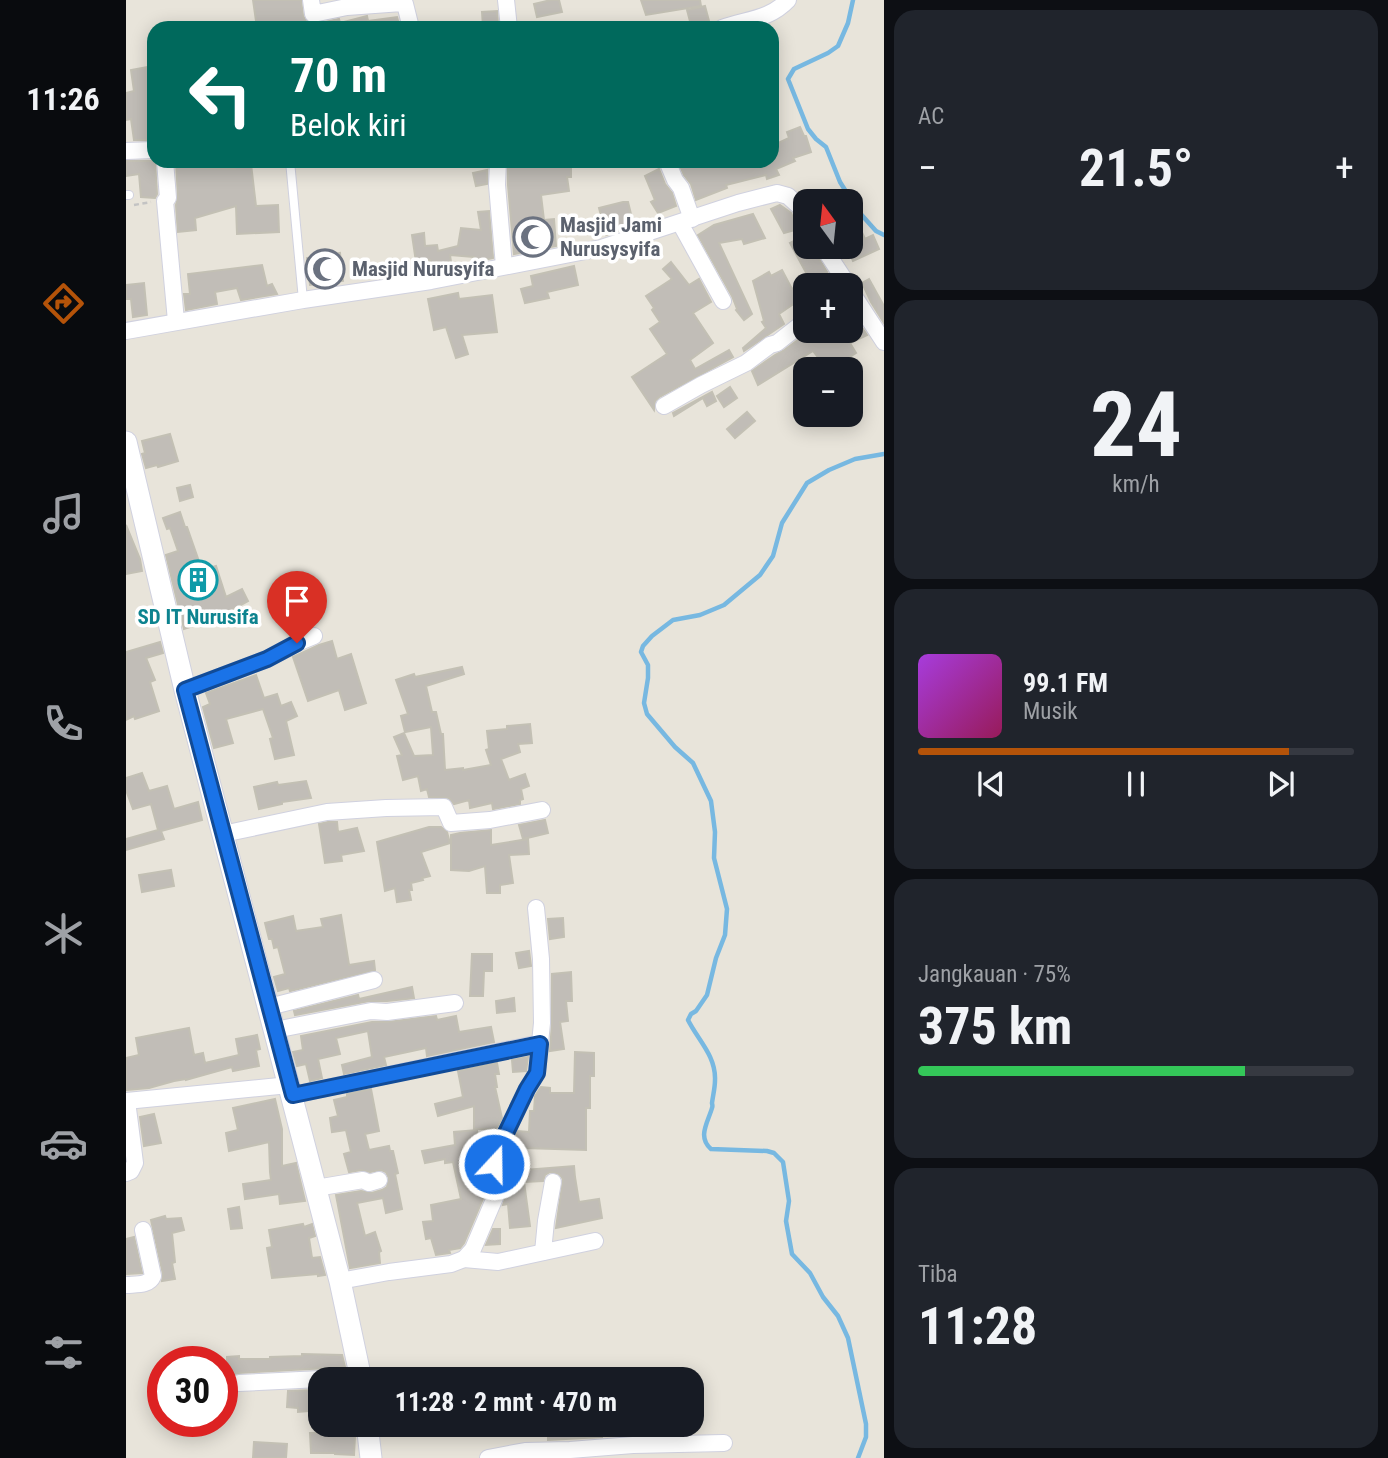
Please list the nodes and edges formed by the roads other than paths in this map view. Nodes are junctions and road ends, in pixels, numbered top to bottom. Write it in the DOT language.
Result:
graph roads {
  1 [pos="311,0"];
  2 [pos="506,0"];
  3 [pos="788,0"];
  4 [pos="409,21"];
  5 [pos="505,21"];
  6 [pos="742,21"];
  7 [pos="147,150"];
  8 [pos="126,151"];
  9 [pos="166,168"];
  10 [pos="290,168"];
  11 [pos="498,168"];
  12 [pos="670,168"];
  13 [pos="793,201"];
  14 [pos="686,221"];
  15 [pos="504,266"];
  16 [pos="303,299"];
  17 [pos="723,301"];
  18 [pos="863,306"];
  19 [pos="176,321"];
  20 [pos="878,324"];
  21 [pos="793,330"];
  22 [pos="126,331"];
  23 [pos="884,342"];
  24 [pos="664,406"];
  25 [pos="126,442"];
  26 [pos="314,636"];
  27 [pos="185,690"];
  28 [pos="542,810"];
  29 [pos="223,834"];
  30 [pos="536,908"];
  31 [pos="374,980"];
  32 [pos="455,1003"];
  33 [pos="269,1007"];
  34 [pos="275,1030"];
  35 [pos="540,1044"];
  36 [pos="291,1090"];
  37 [pos="126,1101"];
  38 [pos="126,1173"];
  39 [pos="379,1180"];
  40 [pos="553,1182"];
  41 [pos="316,1188"];
  42 [pos="143,1230"];
  43 [pos="595,1241"];
  44 [pos="543,1252"];
  45 [pos="464,1259"];
  46 [pos="340,1281"];
  47 [pos="126,1285"];
  48 [pos="359,1367"];
  49 [pos="308,1381"];
  50 [pos="239,1384"];
  51 [pos="368,1437"];
  52 [pos="724,1443"];
  53 [pos="370,1458"];
  54 [pos="488,1458"];
  1 -- 4 [label="street"];
  2 -- 5 [label="street"];
  3 -- 6 [label="street"];
  7 -- 8 [label="street"];
  9 -- 19 [label="street"];
  10 -- 16 [label="lane"];
  11 -- 15 [label="street"];
  12 -- 14 [label="street"];
  13 -- 14 [label="street"];
  14 -- 15 [label="street"];
  14 -- 17 [label="street"];
  15 -- 16 [label="street"];
  16 -- 19 [label="street"];
  18 -- 20 [label="street"];
  19 -- 22 [label="street"];
  20 -- 23 [label="street"];
  21 -- 24 [label="street"];
  25 -- 27 [label="main road"];
  26 -- 27 [label="street"];
  27 -- 29 [label="main road"];
  28 -- 29 [label="street"];
  29 -- 33 [label="main road"];
  30 -- 35 [label="street"];
  31 -- 33 [label="street"];
  32 -- 34 [label="street"];
  33 -- 34 [label="main road"];
  34 -- 36 [label="main road"];
  35 -- 36 [label="street"];
  35 -- 45 [label="street"];
  36 -- 37 [label="street"];
  36 -- 41 [label="main road"];
  37 -- 38 [label="street"];
  39 -- 41 [label="street"];
  40 -- 44 [label="street"];
  41 -- 46 [label="main road"];
  42 -- 47 [label="street"];
  43 -- 44 [label="street"];
  44 -- 45 [label="street"];
  45 -- 46 [label="street"];
  46 -- 48 [label="main road"];
  49 -- 50 [label="street"];
  51 -- 53 [label="main road"];
  52 -- 54 [label="street"];
}
